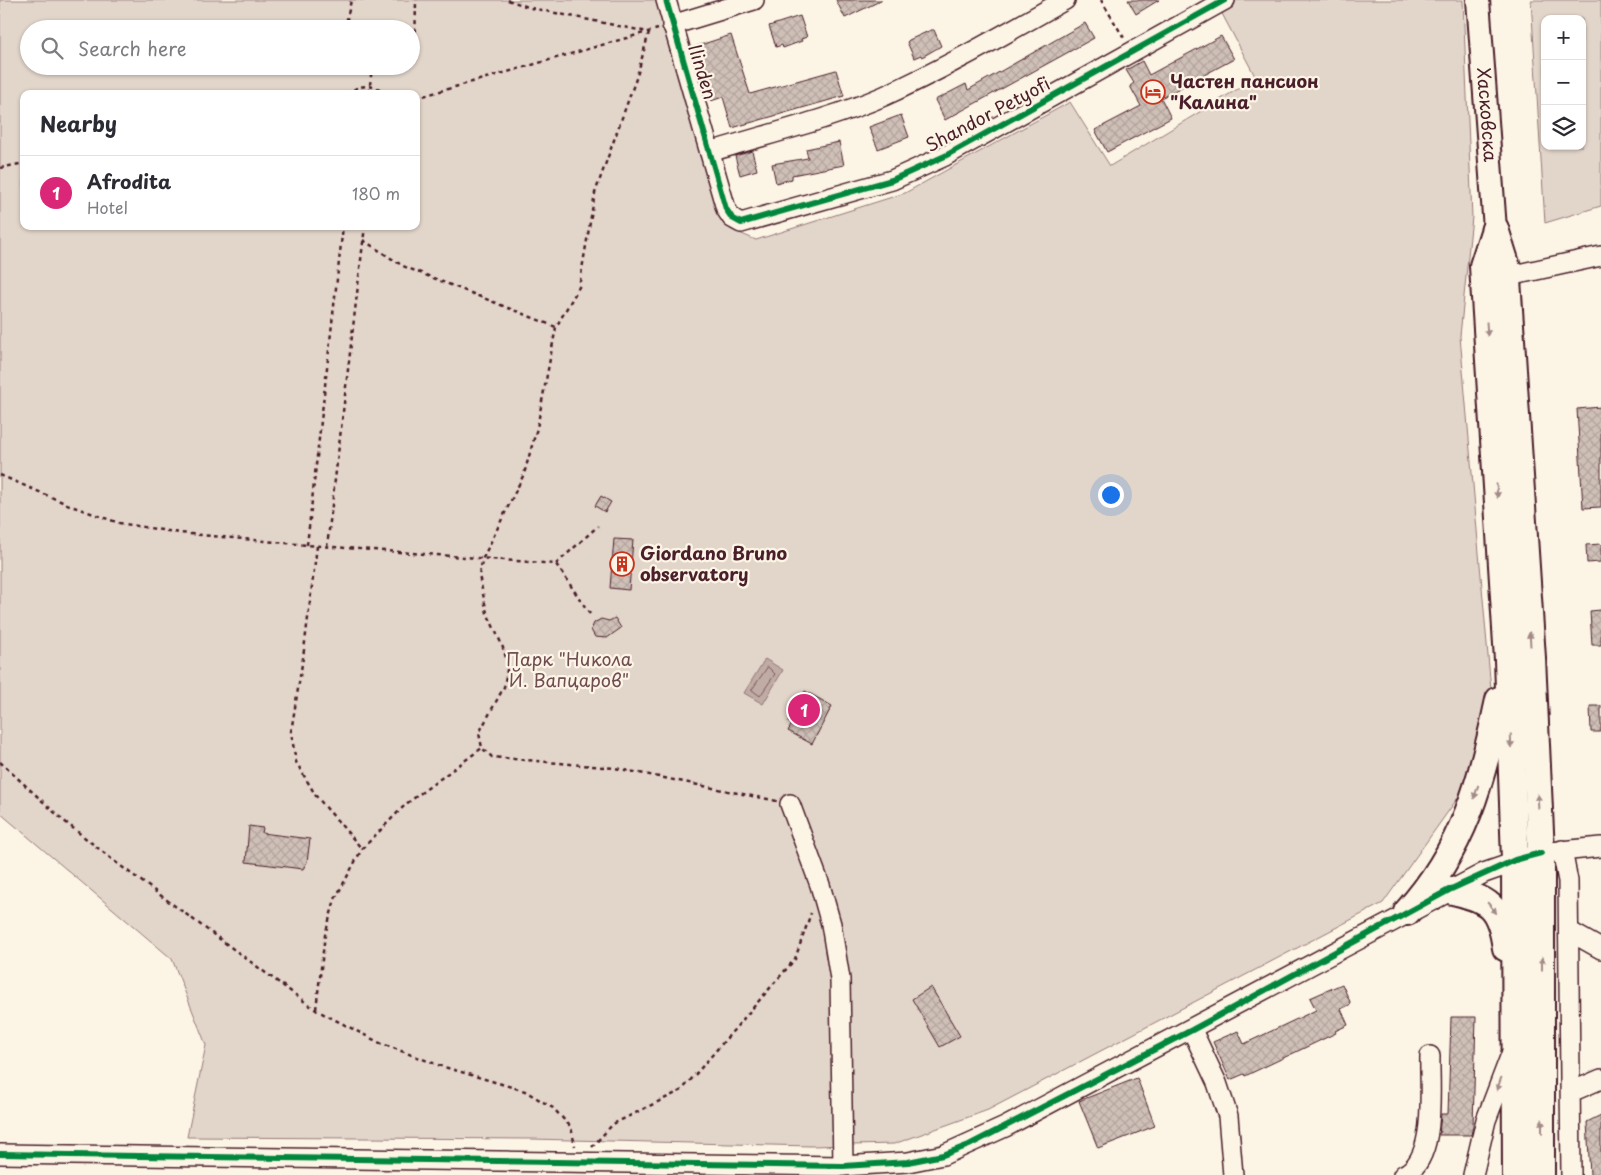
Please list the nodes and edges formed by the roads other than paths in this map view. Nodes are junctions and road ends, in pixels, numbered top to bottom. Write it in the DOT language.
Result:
graph roads {
  1 [pos="666,0"];
  2 [pos="754,0"];
  3 [pos="1066,0"];
  4 [pos="1225,0"];
  5 [pos="1478,0"];
  6 [pos="672,25"];
  7 [pos="710,152"];
  8 [pos="750,222"];
  9 [pos="1495,229"];
  10 [pos="1601,256"];
  11 [pos="1496,278"];
  12 [pos="1508,660"];
  13 [pos="790,804"];
  14 [pos="1601,847"];
  15 [pos="1551,851"];
  16 [pos="1515,860"];
  17 [pos="1449,890"];
  18 [pos="1407,912"];
  19 [pos="1569,931"];
  20 [pos="1601,949"];
  21 [pos="1515,1011"];
  22 [pos="1192,1030"];
  23 [pos="1516,1039"];
  24 [pos="1430,1056"];
  25 [pos="1601,1079"];
  26 [pos="1571,1092"];
  27 [pos="0,1154"];
  28 [pos="843,1166"];
  29 [pos="880,1170"];
  30 [pos="1233,1175"];
  31 [pos="1403,1175"];
  32 [pos="1473,1175"];
  33 [pos="1516,1175"];
  34 [pos="1541,1175"];
  35 [pos="1571,1175"];
  1 -- 6 [label="street, Ilinden"];
  2 -- 6 [label="street"];
  3 -- 7 [label="street"];
  4 -- 8 [label="street, Shandor Petyofi"];
  5 -- 9 [label="main road, Хасковска"];
  6 -- 7 [label="street, Ilinden"];
  7 -- 8 [label="street, Ilinden"];
  9 -- 11 [label="highway"];
  10 -- 11 [label="street"];
  11 -- 12 [label="highway, one-way"];
  15 -- 11 [label="highway, one-way"];
  12 -- 16 [label="highway, one-way"];
  12 -- 18 [label="highway, one-way"];
  13 -- 28 [label="street"];
  14 -- 15 [label="street"];
  15 -- 16 [label="street"];
  15 -- 19 [label="street"];
  34 -- 15 [label="highway, one-way"];
  16 -- 17 [label="street"];
  16 -- 21 [label="highway"];
  17 -- 18 [label="street"];
  17 -- 21 [label="highway, one-way"];
  18 -- 22 [label="street"];
  19 -- 20 [label="street"];
  19 -- 26 [label="street"];
  21 -- 23 [label="highway"];
  22 -- 29 [label="street"];
  22 -- 30 [label="street"];
  23 -- 32 [label="street, one-way"];
  23 -- 33 [label="highway"];
  24 -- 31 [label="street"];
  25 -- 26 [label="street"];
  26 -- 35 [label="street"];
  27 -- 28 [label="street"];
  28 -- 29 [label="street"];
}
